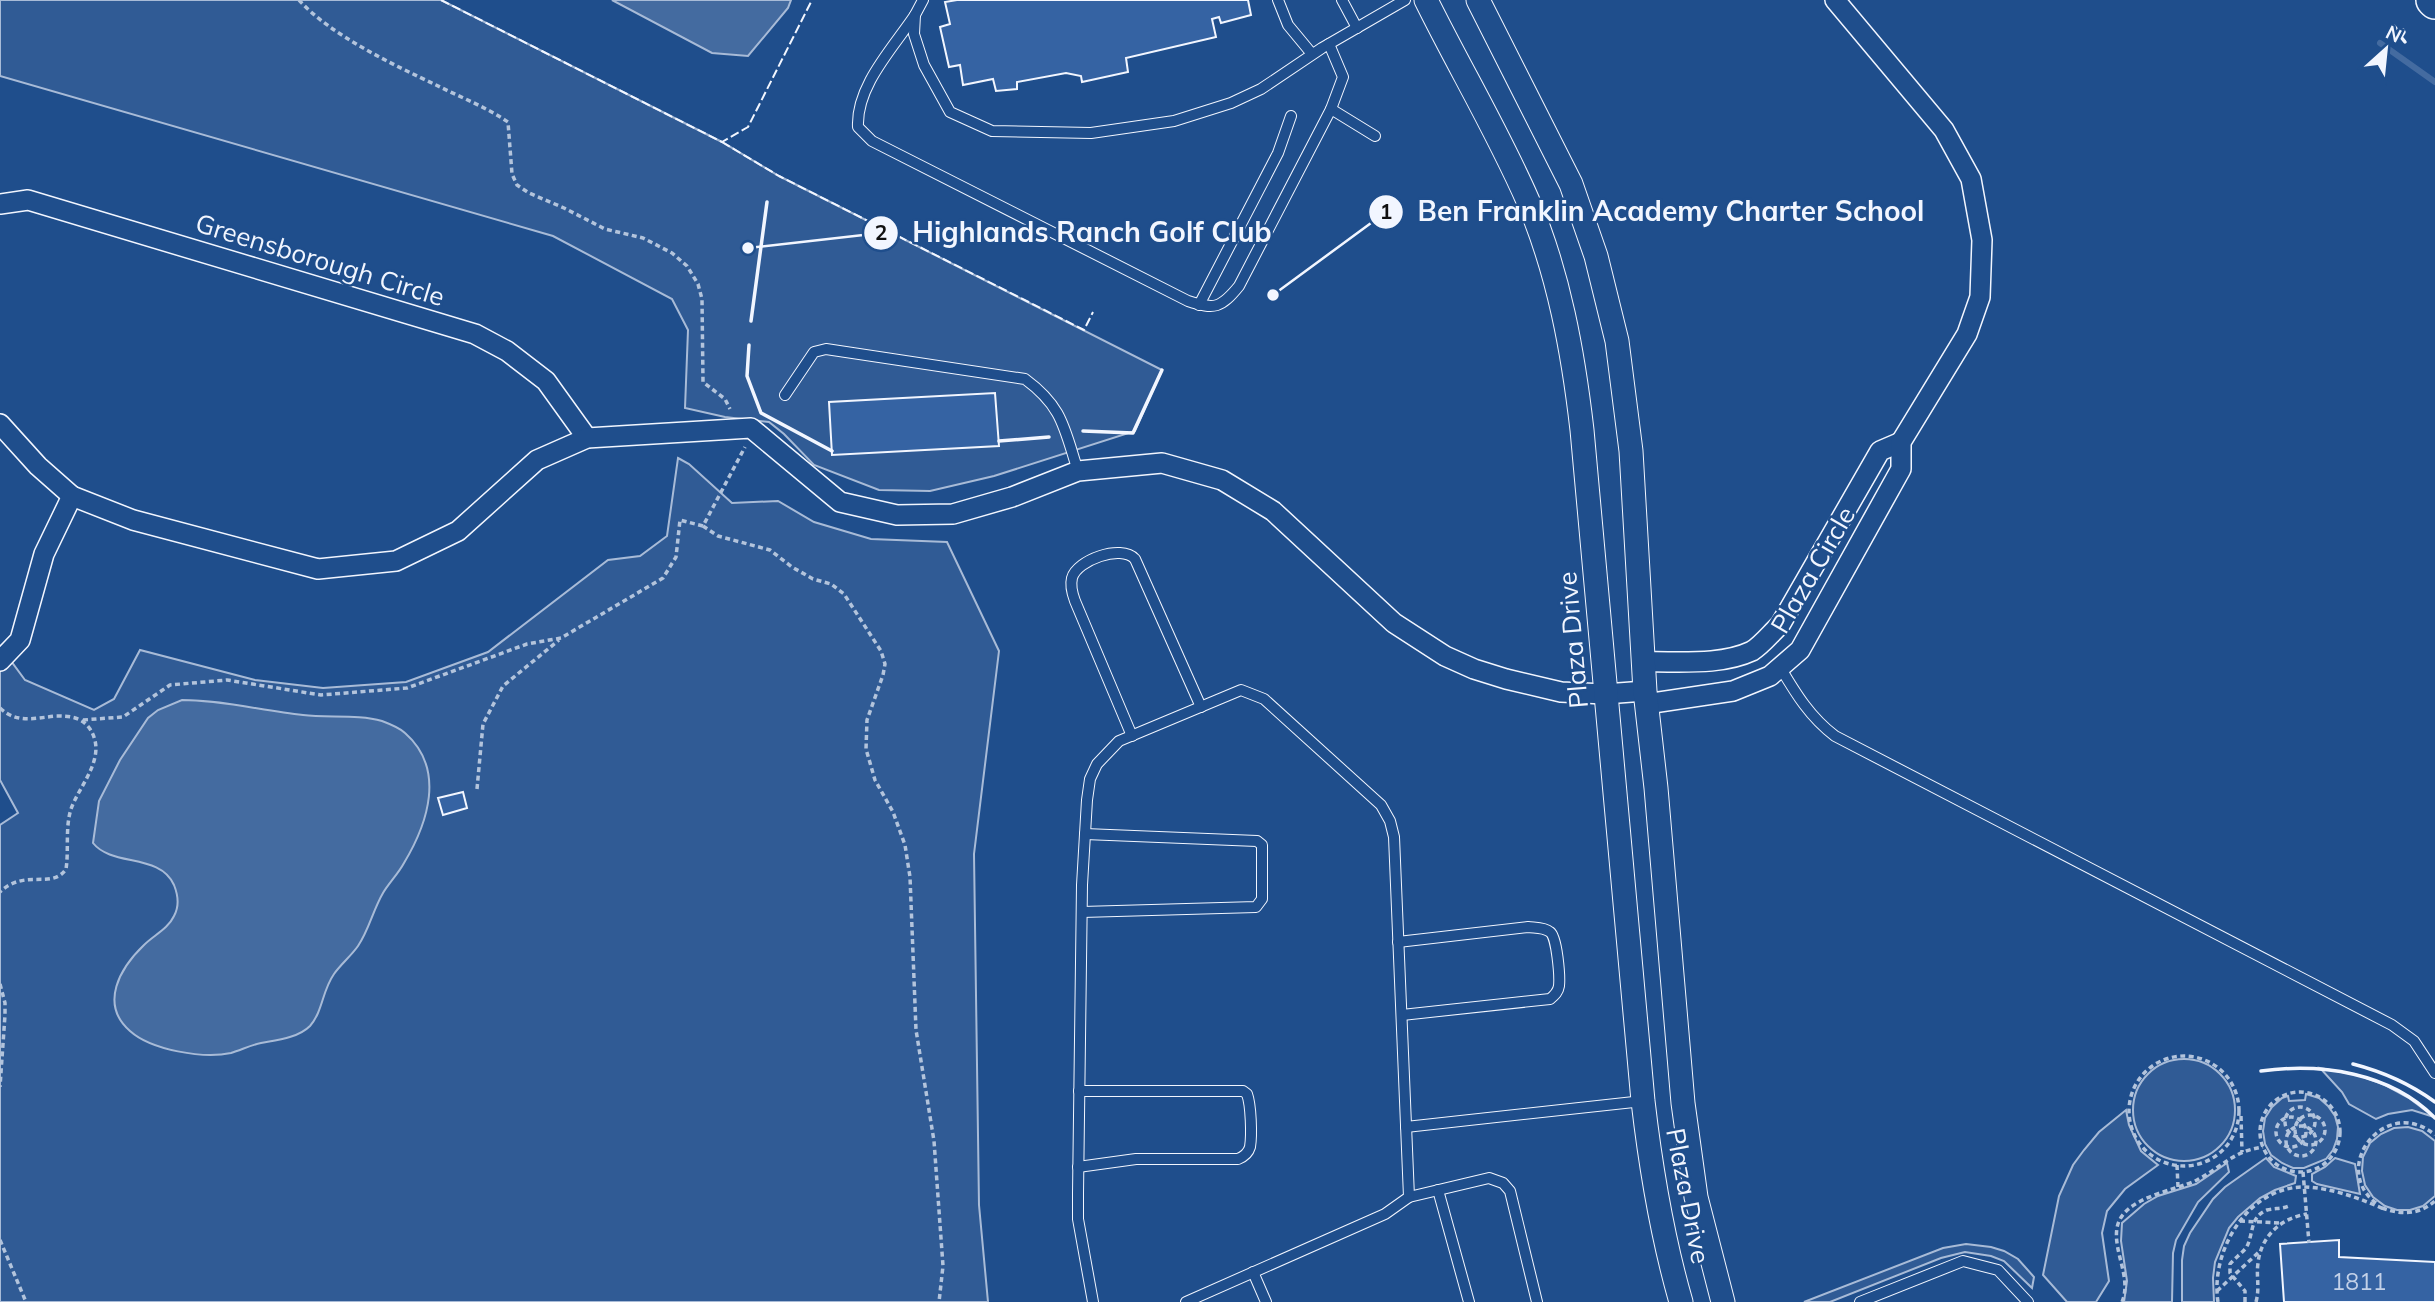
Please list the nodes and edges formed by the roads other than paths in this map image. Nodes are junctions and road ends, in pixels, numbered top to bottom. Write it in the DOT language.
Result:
graph roads {
  1 [pos="923,0"];
  2 [pos="1278,0"];
  3 [pos="1342,0"];
  4 [pos="1405,0"];
  5 [pos="1426,0"];
  6 [pos="1478,0"];
  7 [pos="1835,0"];
  8 [pos="915,15"];
  9 [pos="1357,28"];
  10 [pos="1329,44"];
  11 [pos="1308,57"];
  12 [pos="1331,109"];
  13 [pos="1291,116"];
  14 [pos="1375,136"];
  15 [pos="0,204"];
  16 [pos="1199,305"];
  17 [pos="785,395"];
  18 [pos="0,424"];
  19 [pos="587,438"];
  20 [pos="1901,442"];
  21 [pos="1078,471"];
  22 [pos="72,496"];
  23 [pos="0,661"];
  24 [pos="1643,662"];
  25 [pos="1780,667"];
  26 [pos="1605,694"];
  27 [pos="1645,697"];
  28 [pos="1201,707"];
  29 [pos="1132,736"];
  30 [pos="1085,834"];
  31 [pos="1082,912"];
  32 [pos="1398,942"];
  33 [pos="1402,1014"];
  34 [pos="2435,1073"];
  35 [pos="1079,1091"];
  36 [pos="1643,1101"];
  37 [pos="1406,1127"];
  38 [pos="1078,1167"];
  39 [pos="1438,1190"];
  40 [pos="1409,1197"];
  41 [pos="1253,1272"];
  42 [pos="1093,1302"];
  43 [pos="1187,1302"];
  44 [pos="1266,1302"];
  45 [pos="1469,1302"];
  46 [pos="1537,1302"];
  47 [pos="1681,1302"];
  48 [pos="1723,1302"];
  49 [pos="1860,1302"];
  50 [pos="2028,1302"];
  1 -- 8 [label="lane"];
  2 -- 11 [label="lane"];
  3 -- 9 [label="lane"];
  4 -- 9 [label="lane"];
  5 -- 26 [label="street, Plaza Drive"];
  6 -- 24 [label="street, Plaza Drive"];
  7 -- 20 [label="street, Plaza Circle"];
  8 -- 11 [label="lane"];
  8 -- 16 [label="lane"];
  9 -- 10 [label="lane"];
  10 -- 11 [label="lane"];
  10 -- 12 [label="lane"];
  12 -- 14 [label="lane"];
  12 -- 16 [label="lane"];
  13 -- 16 [label="lane"];
  15 -- 19 [label="street, Greensborough Circle"];
  17 -- 21 [label="lane"];
  18 -- 22 [label="street"];
  19 -- 21 [label="street, Plaza Circle"];
  19 -- 22 [label="street"];
  20 -- 24 [label="street, Plaza Circle"];
  20 -- 25 [label="street, Plaza Circle"];
  21 -- 26 [label="street, Plaza Circle"];
  22 -- 23 [label="street"];
  24 -- 27 [label="street, Plaza Drive"];
  25 -- 27 [label="street, Plaza Circle"];
  25 -- 34 [label="lane"];
  26 -- 27 [label="street, Plaza Circle"];
  26 -- 36 [label="street, Plaza Drive"];
  27 -- 48 [label="street, Plaza Drive"];
  28 -- 29 [label="lane"];
  28 -- 29 [label="lane"];
  28 -- 32 [label="lane"];
  29 -- 30 [label="lane"];
  30 -- 31 [label="lane"];
  30 -- 31 [label="lane"];
  31 -- 35 [label="lane"];
  32 -- 33 [label="lane"];
  32 -- 33 [label="lane"];
  33 -- 37 [label="lane"];
  35 -- 38 [label="lane"];
  35 -- 38 [label="lane"];
  36 -- 37 [label="lane"];
  36 -- 47 [label="street, Plaza Drive"];
  37 -- 40 [label="lane"];
  38 -- 42 [label="lane"];
  39 -- 40 [label="lane"];
  39 -- 45 [label="lane"];
  39 -- 46 [label="lane"];
  40 -- 41 [label="lane"];
  41 -- 43 [label="lane"];
  41 -- 44 [label="lane"];
  49 -- 50 [label="lane"];
}
